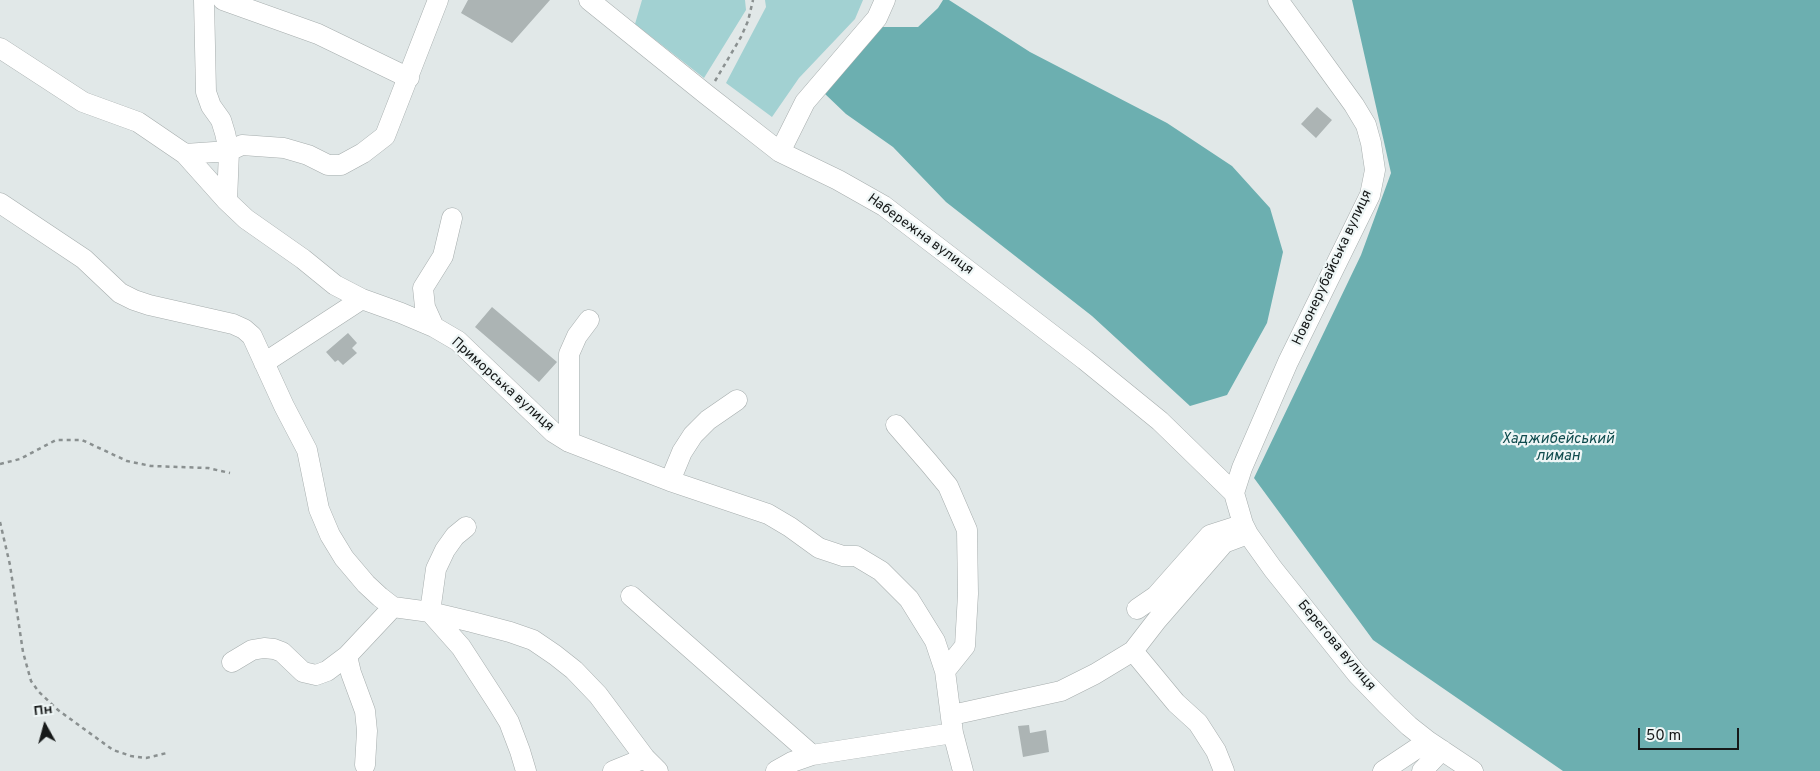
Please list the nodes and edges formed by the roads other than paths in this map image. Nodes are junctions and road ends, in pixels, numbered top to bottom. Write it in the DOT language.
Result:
graph roads {
  1 [pos="204,0"];
  2 [pos="223,0"];
  3 [pos="438,0"];
  4 [pos="589,0"];
  5 [pos="885,0"];
  6 [pos="1278,0"];
  7 [pos="0,48"];
  8 [pos="409,78"];
  9 [pos="229,151"];
  10 [pos="780,152"];
  11 [pos="185,154"];
  12 [pos="227,201"];
  13 [pos="0,203"];
  14 [pos="452,218"];
  15 [pos="362,299"];
  16 [pos="589,320"];
  17 [pos="434,327"];
  18 [pos="264,363"];
  19 [pos="737,400"];
  20 [pos="896,426"];
  21 [pos="569,442"];
  22 [pos="670,481"];
  23 [pos="1234,493"];
  24 [pos="466,527"];
  25 [pos="1245,529"];
  26 [pos="631,596"];
  27 [pos="393,606"];
  28 [pos="1137,609"];
  29 [pos="430,612"];
  30 [pos="1133,651"];
  31 [pos="347,656"];
  32 [pos="232,662"];
  33 [pos="945,671"];
  34 [pos="953,724"];
  35 [pos="1435,746"];
  36 [pos="812,755"];
  37 [pos="365,765"];
  38 [pos="652,765"];
  39 [pos="526,771"];
  40 [pos="613,771"];
  41 [pos="776,771"];
  42 [pos="963,771"];
  43 [pos="1224,771"];
  44 [pos="1383,771"];
  45 [pos="1422,771"];
  46 [pos="1473,771"];
  1 -- 9 [label="street"];
  2 -- 8 [label="street"];
  3 -- 8 [label="street"];
  4 -- 10 [label="street, Набережна вулиця"];
  5 -- 10 [label="street"];
  6 -- 23 [label="street, Новонерубайська вулиця"];
  7 -- 11 [label="street, Приморська вулиця"];
  8 -- 9 [label="street"];
  9 -- 11 [label="street"];
  9 -- 12 [label="street"];
  10 -- 23 [label="street, Набережна вулиця"];
  11 -- 12 [label="street, Приморська вулиця"];
  12 -- 15 [label="street, Приморська вулиця"];
  13 -- 18 [label="street"];
  14 -- 17 [label="street"];
  15 -- 17 [label="street, Приморська вулиця"];
  15 -- 18 [label="street"];
  16 -- 21 [label="street"];
  17 -- 21 [label="street, Приморська вулиця"];
  18 -- 27 [label="street"];
  19 -- 22 [label="street"];
  20 -- 33 [label="street"];
  21 -- 22 [label="street, Приморська вулиця"];
  22 -- 33 [label="street, Приморська вулиця"];
  23 -- 25 [label="street, Берегова вулиця"];
  24 -- 29 [label="street"];
  25 -- 28 [label="street"];
  25 -- 30 [label="street"];
  25 -- 35 [label="street, Берегова вулиця"];
  26 -- 36 [label="street"];
  27 -- 29 [label="street"];
  27 -- 31 [label="street"];
  29 -- 38 [label="street"];
  29 -- 39 [label="street"];
  30 -- 34 [label="street"];
  30 -- 43 [label="street"];
  31 -- 32 [label="street"];
  31 -- 37 [label="street"];
  33 -- 34 [label="street, Приморська вулиця"];
  34 -- 36 [label="street"];
  34 -- 42 [label="street, Приморська вулиця"];
  35 -- 44 [label="street"];
  35 -- 45 [label="street"];
  35 -- 46 [label="street, Берегова вулиця"];
  36 -- 41 [label="street"];
  38 -- 40 [label="street"];
}
